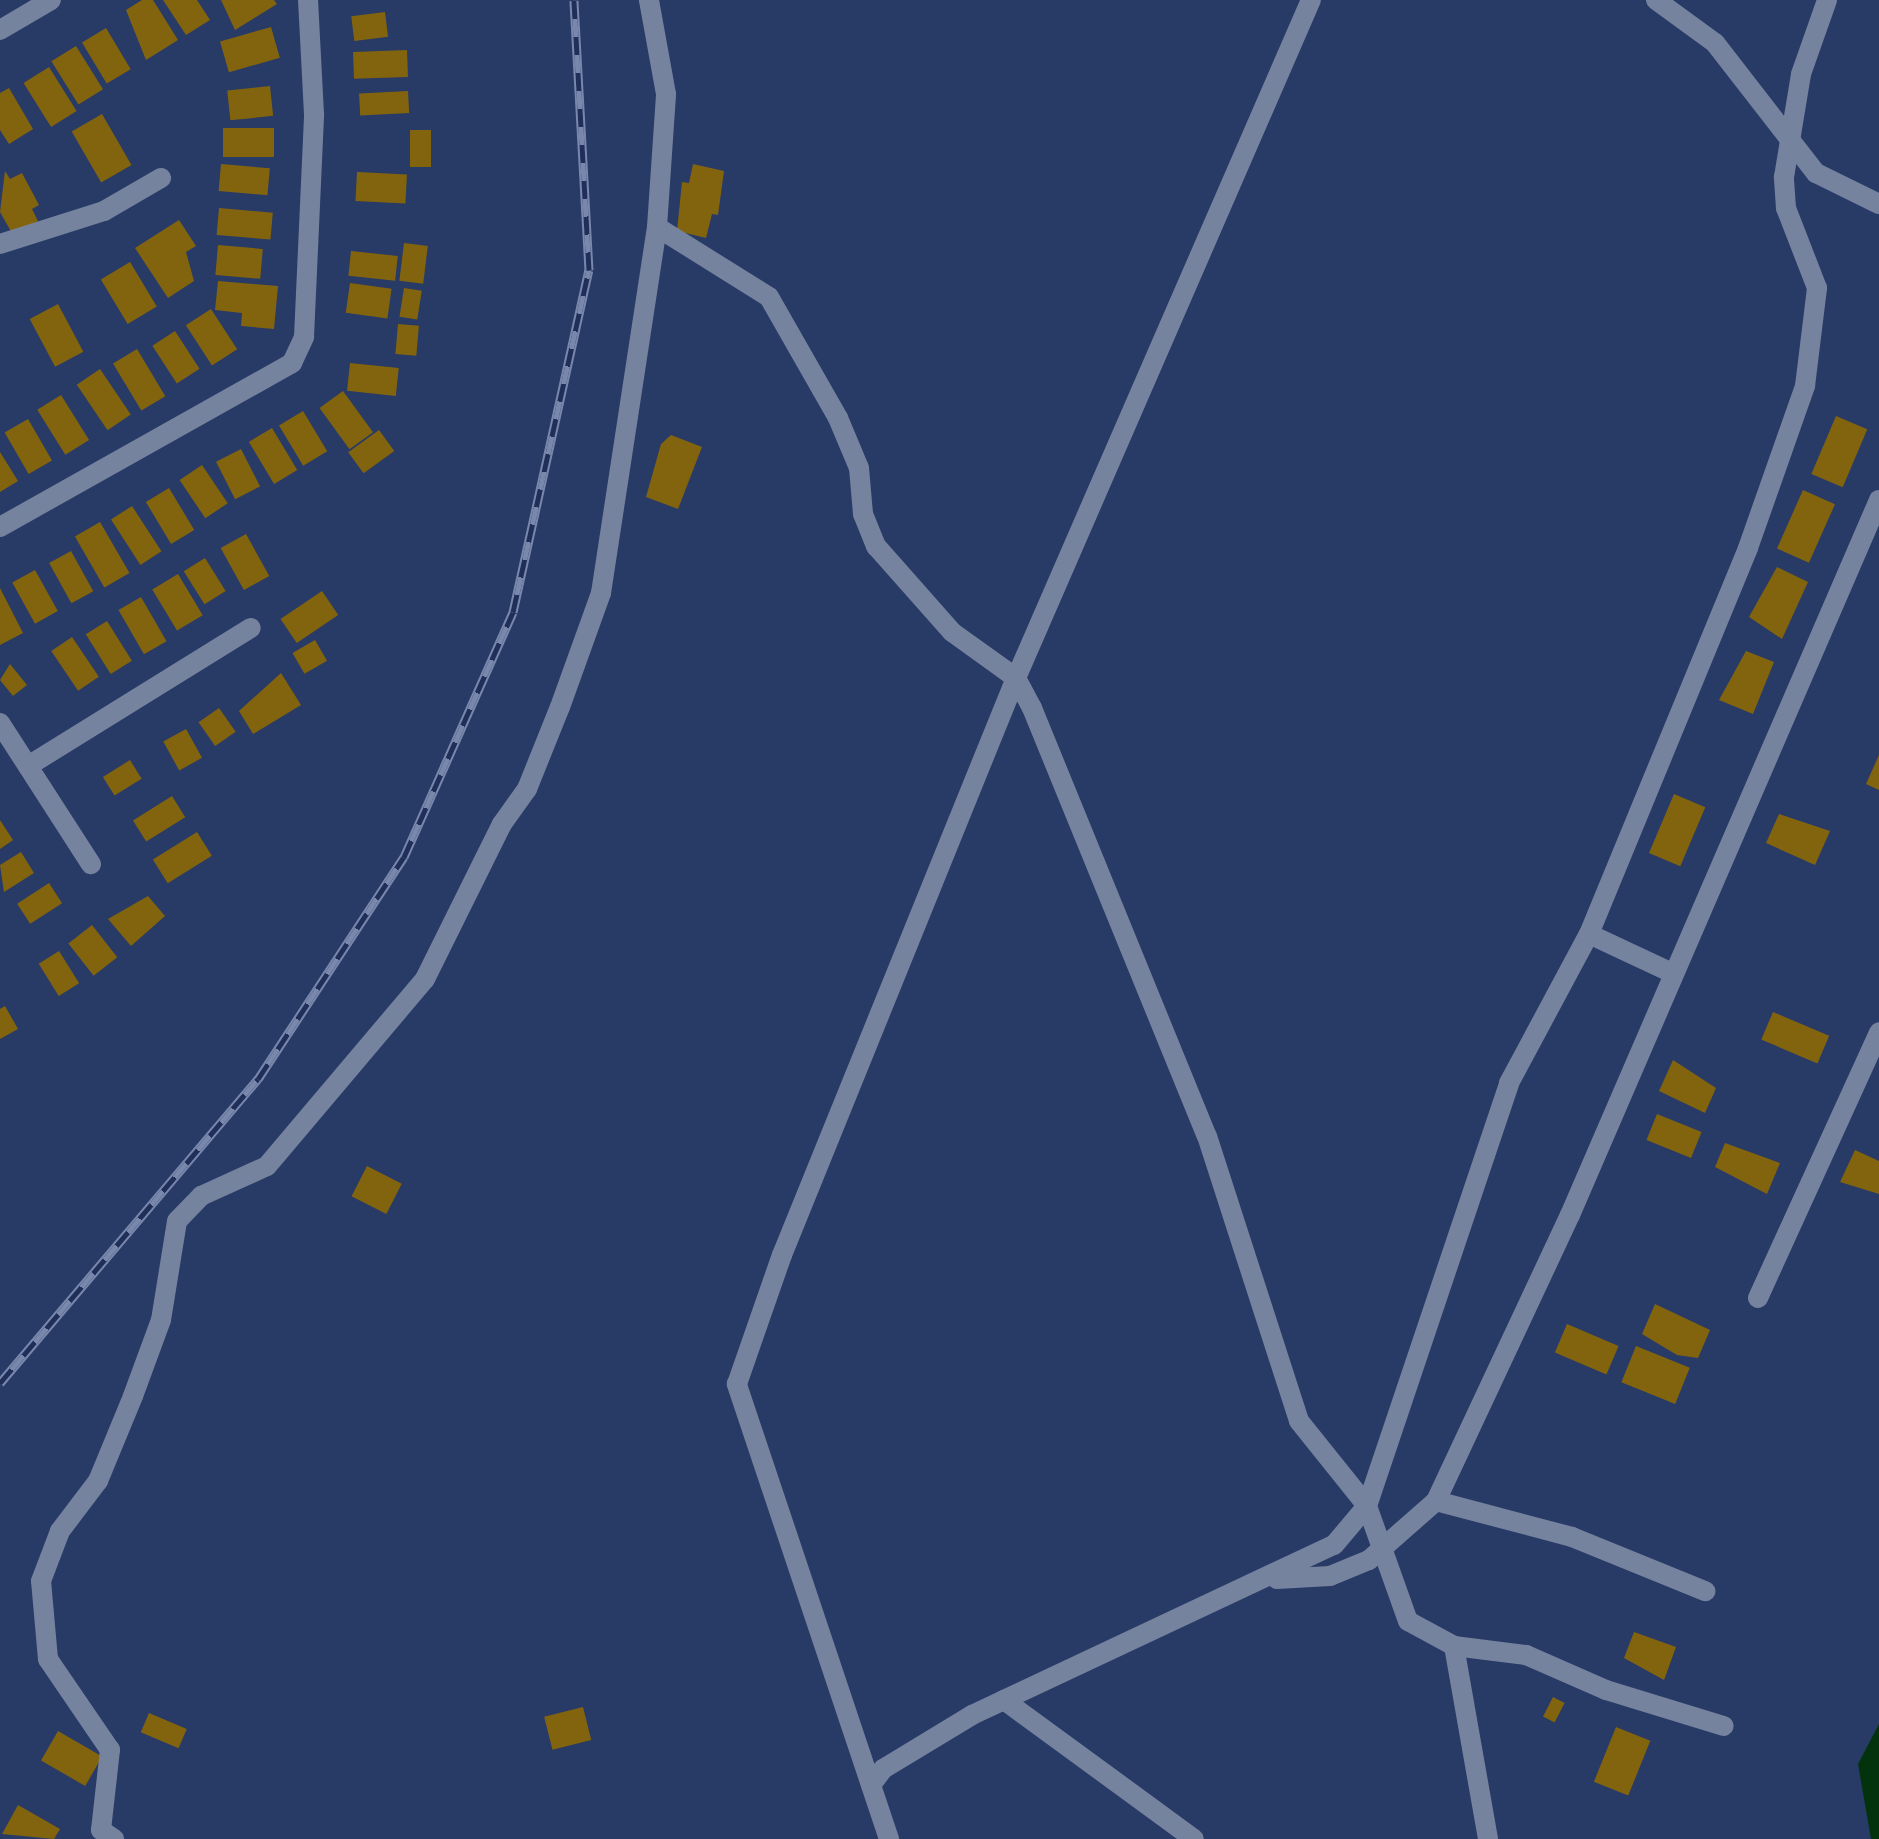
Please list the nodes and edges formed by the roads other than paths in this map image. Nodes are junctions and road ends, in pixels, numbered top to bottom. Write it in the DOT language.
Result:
graph roads {
  1 [pos="51,0"];
  2 [pos="308,0"];
  3 [pos="649,0"];
  4 [pos="1311,0"];
  5 [pos="1656,0"];
  6 [pos="1827,0"];
  7 [pos="0,30"];
  8 [pos="1790,137"];
  9 [pos="161,178"];
  10 [pos="1879,204"];
  11 [pos="657,227"];
  12 [pos="0,244"];
  13 [pos="1879,500"];
  14 [pos="0,527"];
  15 [pos="251,628"];
  16 [pos="1016,678"];
  17 [pos="0,723"];
  18 [pos="28,766"];
  19 [pos="91,864"];
  20 [pos="1589,934"];
  21 [pos="1670,972"];
  22 [pos="1879,1032"];
  23 [pos="1758,1298"];
  24 [pos="1436,1501"];
  25 [pos="1367,1506"];
  26 [pos="1382,1553"];
  27 [pos="1269,1580"];
  28 [pos="1705,1591"];
  29 [pos="1454,1646"];
  30 [pos="1004,1700"];
  31 [pos="1724,1726"];
  32 [pos="871,1785"];
  33 [pos="888,1838"];
  34 [pos="114,1839"];
  35 [pos="1194,1839"];
  36 [pos="1488,1839"];
  1 -- 7 [label="street"];
  2 -- 14 [label="street"];
  3 -- 11 [label="street"];
  4 -- 16 [label="street"];
  5 -- 8 [label="street"];
  6 -- 8 [label="street"];
  8 -- 10 [label="street"];
  8 -- 20 [label="street"];
  9 -- 12 [label="street"];
  11 -- 16 [label="street"];
  11 -- 34 [label="street"];
  13 -- 21 [label="street"];
  15 -- 18 [label="street"];
  16 -- 25 [label="street"];
  16 -- 32 [label="street"];
  17 -- 18 [label="street"];
  18 -- 19 [label="street"];
  20 -- 21 [label="street"];
  20 -- 25 [label="street"];
  21 -- 24 [label="street"];
  22 -- 23 [label="street"];
  24 -- 26 [label="street"];
  24 -- 28 [label="street"];
  25 -- 26 [label="street"];
  25 -- 27 [label="street"];
  26 -- 27 [label="street"];
  26 -- 29 [label="street"];
  27 -- 30 [label="street"];
  29 -- 31 [label="street"];
  29 -- 36 [label="street"];
  30 -- 32 [label="street"];
  30 -- 35 [label="street"];
  32 -- 33 [label="street"];
}
